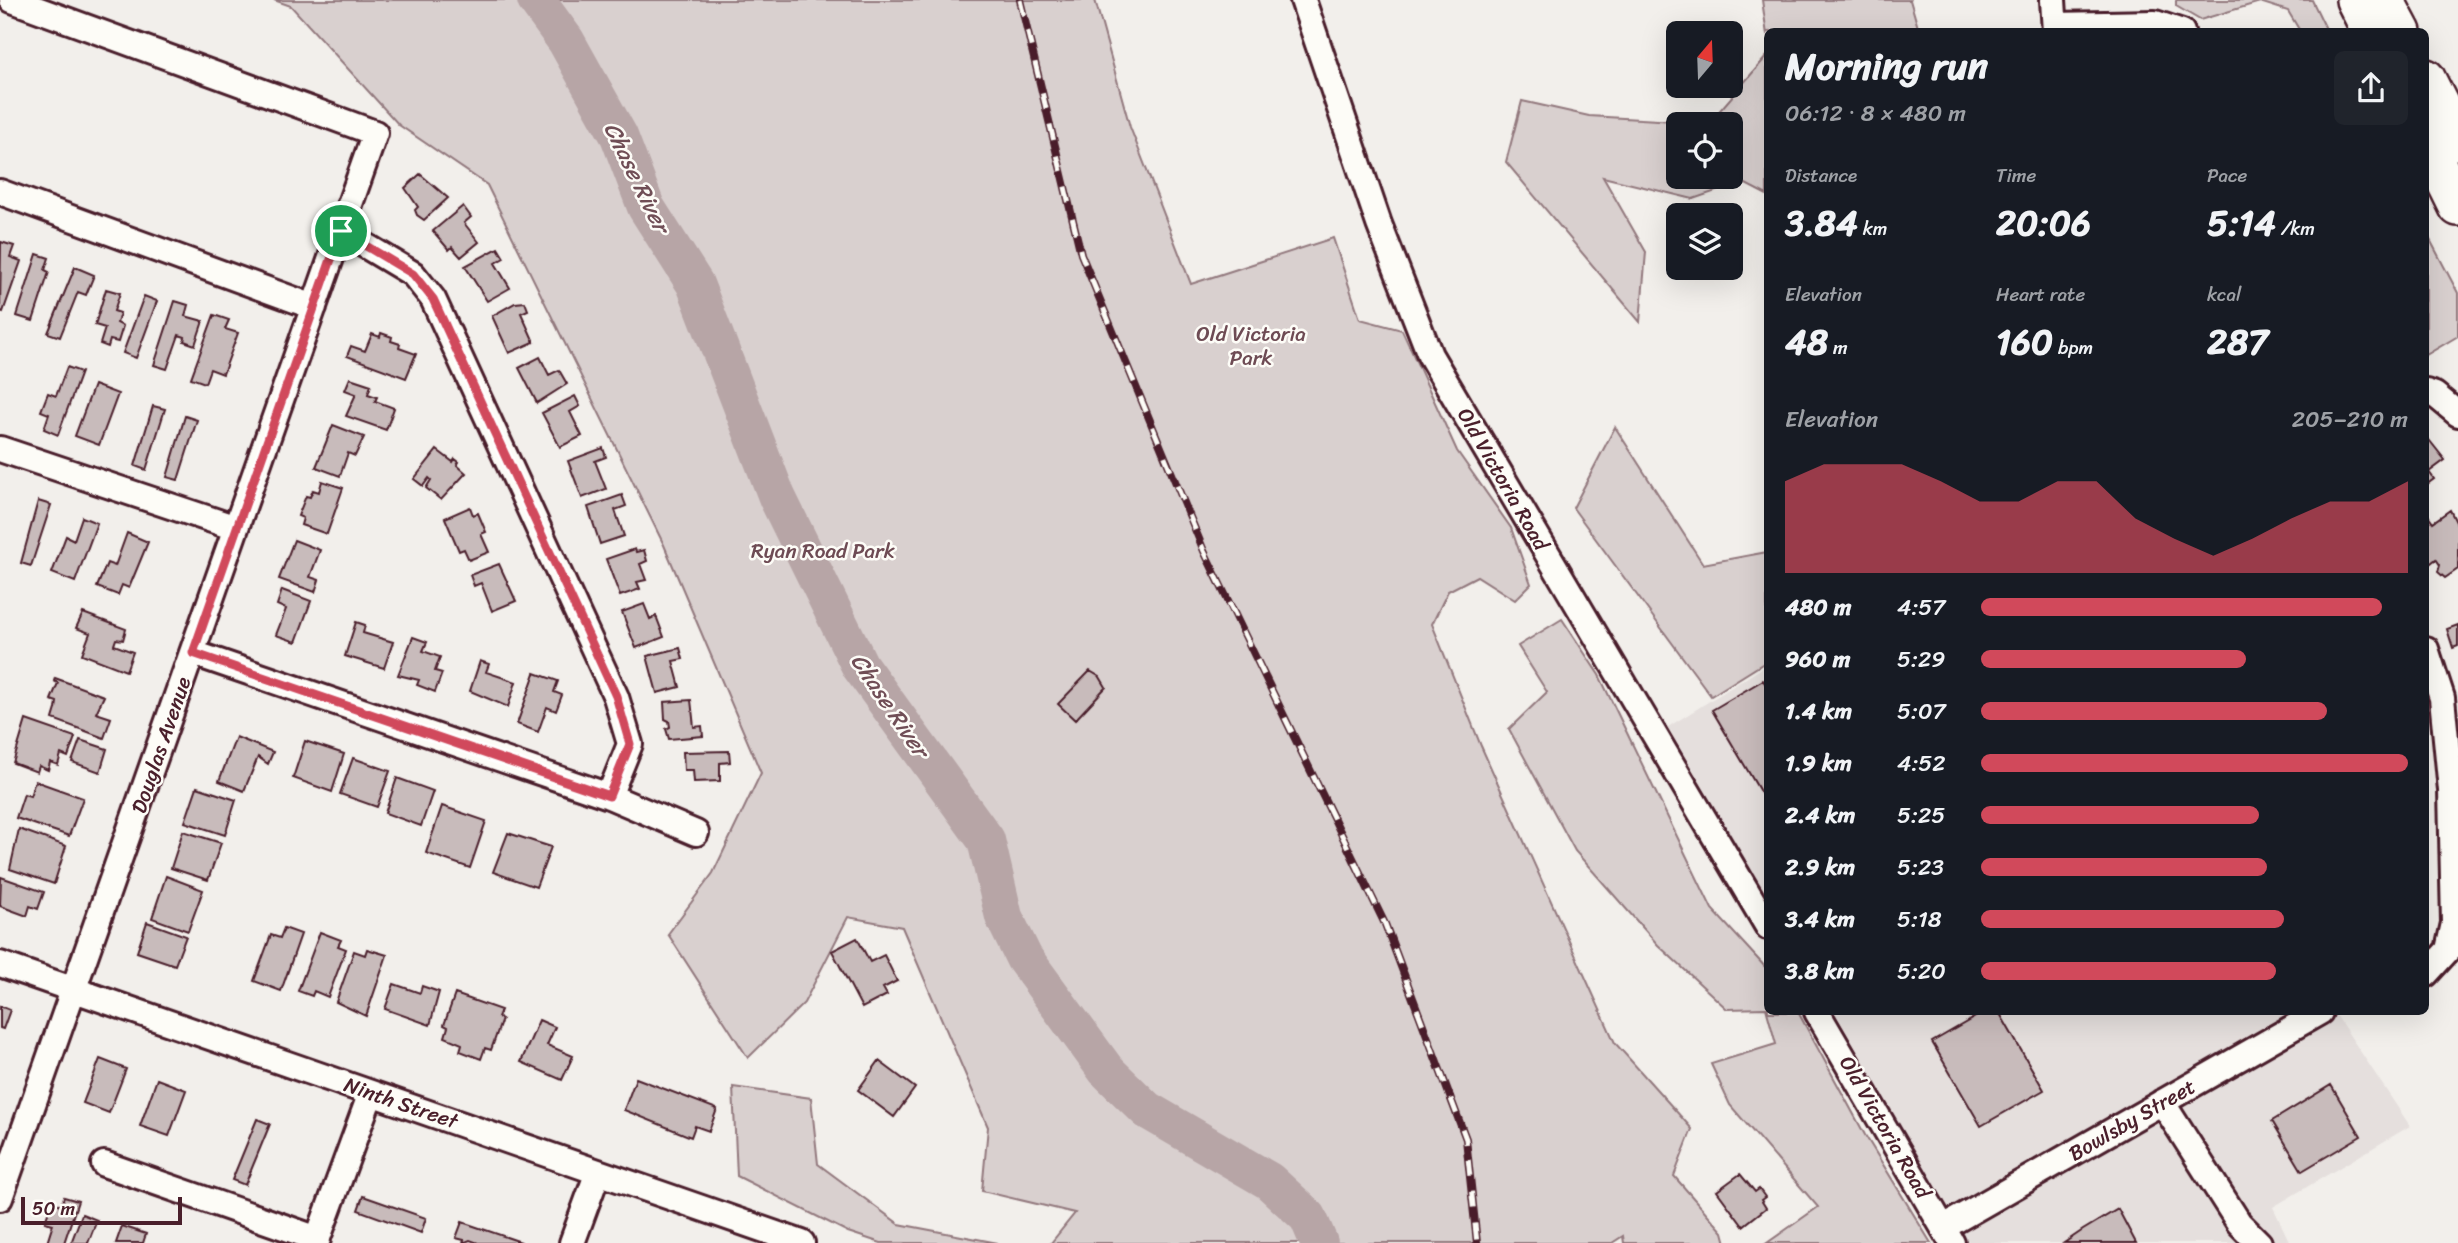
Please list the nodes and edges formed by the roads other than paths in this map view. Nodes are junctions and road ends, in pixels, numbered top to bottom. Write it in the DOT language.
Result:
graph roads {
  1 [pos="12,0"];
  2 [pos="1303,0"];
  3 [pos="2053,0"];
  4 [pos="2355,0"];
  5 [pos="2385,0"];
  6 [pos="2055,28"];
  7 [pos="2170,28"];
  8 [pos="2369,28"];
  9 [pos="2400,28"];
  10 [pos="2429,84"];
  11 [pos="2458,141"];
  12 [pos="2429,148"];
  13 [pos="0,192"];
  14 [pos="2458,208"];
  15 [pos="341,231"];
  16 [pos="314,307"];
  17 [pos="2429,393"];
  18 [pos="2458,414"];
  19 [pos="0,449"];
  20 [pos="236,528"];
  21 [pos="193,653"];
  22 [pos="2429,658"];
  23 [pos="2454,790"];
  24 [pos="609,796"];
  25 [pos="696,833"];
  26 [pos="1764,920"];
  27 [pos="0,964"];
  28 [pos="2429,971"];
  29 [pos="75,990"];
  30 [pos="1819,1015"];
  31 [pos="2315,1015"];
  32 [pos="371,1093"];
  33 [pos="2162,1102"];
  34 [pos="104,1164"];
  35 [pos="598,1172"];
  36 [pos="0,1198"];
  37 [pos="1948,1235"];
  38 [pos="317,1241"];
  39 [pos="572,1243"];
  40 [pos="803,1243"];
  41 [pos="2259,1243"];
  1 -- 15 [label="street, Douglas Avenue"];
  2 -- 26 [label="street, Old Victoria Road"];
  3 -- 6 [label="street"];
  4 -- 8 [label="highway"];
  5 -- 9 [label="highway"];
  6 -- 7 [label="street"];
  10 -- 11 [label="highway"];
  12 -- 14 [label="highway"];
  13 -- 16 [label="street"];
  15 -- 16 [label="street, Douglas Avenue"];
  15 -- 24 [label="street"];
  16 -- 20 [label="street, Douglas Avenue"];
  17 -- 18 [label="street"];
  19 -- 20 [label="street"];
  20 -- 21 [label="street, Douglas Avenue"];
  21 -- 24 [label="street"];
  21 -- 29 [label="street, Douglas Avenue"];
  22 -- 23 [label="street"];
  23 -- 28 [label="street"];
  24 -- 25 [label="street"];
  27 -- 29 [label="street, Ninth Street"];
  29 -- 32 [label="street, Ninth Street"];
  29 -- 36 [label="street, Douglas Avenue"];
  30 -- 37 [label="street, Old Victoria Road"];
  31 -- 33 [label="street, Bowlsby Street"];
  32 -- 35 [label="street, Ninth Street"];
  32 -- 38 [label="street"];
  33 -- 37 [label="street, Bowlsby Street"];
  33 -- 41 [label="street"];
  34 -- 38 [label="street"];
  35 -- 39 [label="street"];
  35 -- 40 [label="street, Ninth Street"];
}
